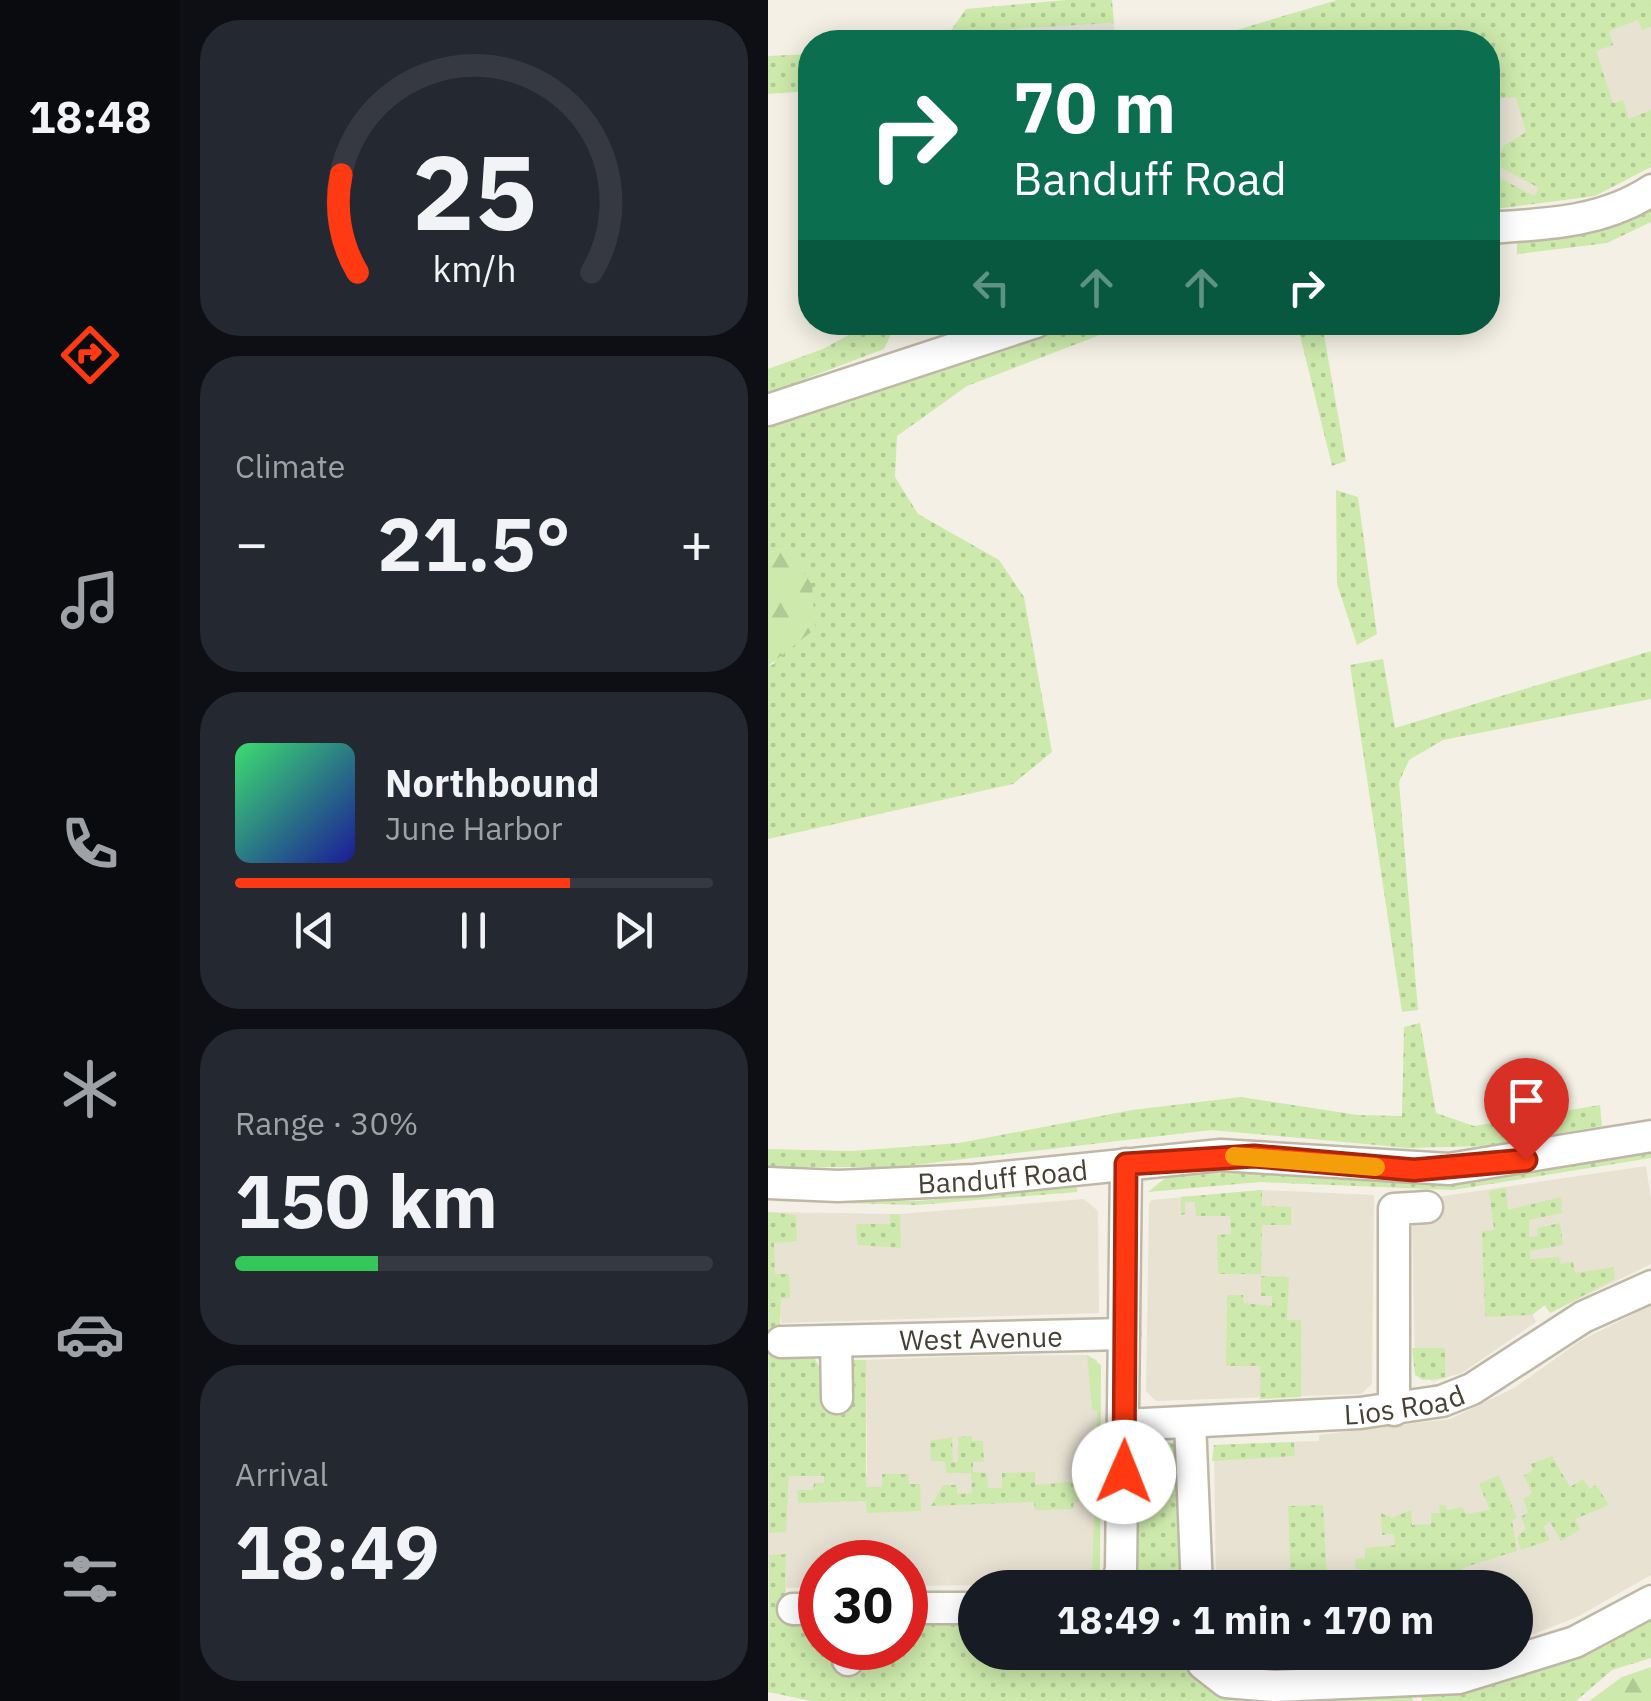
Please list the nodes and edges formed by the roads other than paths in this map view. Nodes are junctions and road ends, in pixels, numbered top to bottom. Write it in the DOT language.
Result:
graph roads {
  1 [pos="1652,190"];
  2 [pos="1500,227"];
  3 [pos="996,335"];
  4 [pos="768,410"];
  5 [pos="1652,1136"];
  6 [pos="1126,1164"];
  7 [pos="768,1183"];
  8 [pos="1427,1207"];
  9 [pos="1652,1286"];
  10 [pos="1124,1334"];
  11 [pos="781,1342"];
  12 [pos="836,1342"];
  13 [pos="837,1398"];
  14 [pos="1394,1410"];
  15 [pos="1190,1422"];
  16 [pos="1125,1425"];
  17 [pos="1121,1570"];
  18 [pos="1195,1570"];
  19 [pos="1652,1601"];
  20 [pos="928,1608"];
  21 [pos="958,1608"];
  22 [pos="1533,1657"];
  23 [pos="1210,1670"];
  24 [pos="1493,1670"];
  1 -- 2 [label="street"];
  3 -- 4 [label="street"];
  5 -- 6 [label="street, Banduff Road"];
  6 -- 7 [label="street, Banduff Road"];
  6 -- 10 [label="street"];
  8 -- 14 [label="street"];
  9 -- 14 [label="street, Lios Road"];
  10 -- 12 [label="street, West Avenue"];
  10 -- 16 [label="street"];
  11 -- 12 [label="street, West Avenue"];
  12 -- 13 [label="street"];
  14 -- 15 [label="street, Lios Road"];
  15 -- 16 [label="street, Lios Road"];
  15 -- 18 [label="street"];
  16 -- 17 [label="street"];
  19 -- 22 [label="street"];
  20 -- 21 [label="street"];
  23 -- 24 [label="street"];
}
